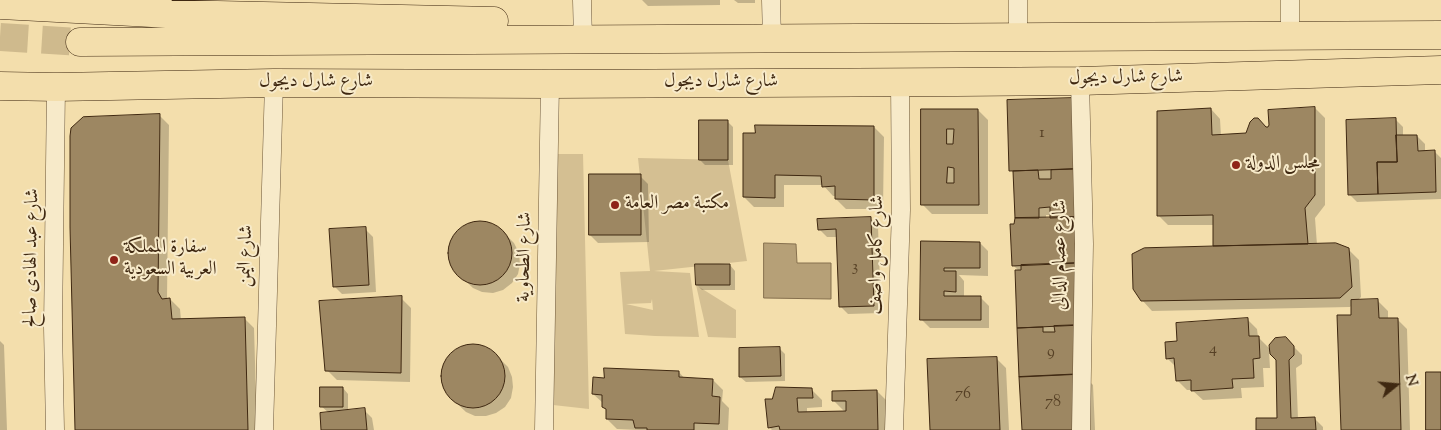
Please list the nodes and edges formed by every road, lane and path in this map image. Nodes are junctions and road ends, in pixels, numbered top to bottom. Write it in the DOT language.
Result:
graph roads {
  1 [pos="582,0"];
  2 [pos="771,0"];
  3 [pos="1018,0"];
  4 [pos="1290,0"];
  5 [pos="0,5"];
  6 [pos="83,5"];
  7 [pos="1441,35"];
  8 [pos="1290,37"];
  9 [pos="548,39"];
  10 [pos="772,39"];
  11 [pos="1018,39"];
  12 [pos="583,40"];
  13 [pos="80,42"];
  14 [pos="1441,70"];
  15 [pos="1080,81"];
  16 [pos="900,82"];
  17 [pos="274,83"];
  18 [pos="550,84"];
  19 [pos="0,86"];
  20 [pos="56,87"];
  21 [pos="56,430"];
  22 [pos="264,430"];
  23 [pos="544,430"];
  24 [pos="894,430"];
  25 [pos="1082,430"];
  1 -- 12 [label="street"];
  2 -- 10 [label="street"];
  3 -- 11 [label="street"];
  4 -- 8 [label="street"];
  5 -- 6 [label="main road"];
  6 -- 9 [label="main road"];
  7 -- 8 [label="main road"];
  8 -- 11 [label="main road"];
  9 -- 12 [label="main road"];
  9 -- 13 [label="main road"];
  10 -- 11 [label="main road"];
  10 -- 12 [label="main road"];
  14 -- 15 [label="main road, شارع شارل ديجول"];
  15 -- 16 [label="main road, شارع شارل ديجول"];
  15 -- 25 [label="street, شارع عصام الدالى"];
  16 -- 18 [label="main road, شارع شارل ديجول"];
  16 -- 24 [label="street, شارع كامل واصف"];
  17 -- 18 [label="main road, شارع شارل ديجول"];
  17 -- 20 [label="main road, شارع شارل ديجول"];
  17 -- 22 [label="street, شارع اليمن"];
  18 -- 23 [label="street, شارع الطحاوية"];
  19 -- 20 [label="main road, شارع شارل ديجول"];
  20 -- 21 [label="street, شارع عبد الهادى صالح"];
}
